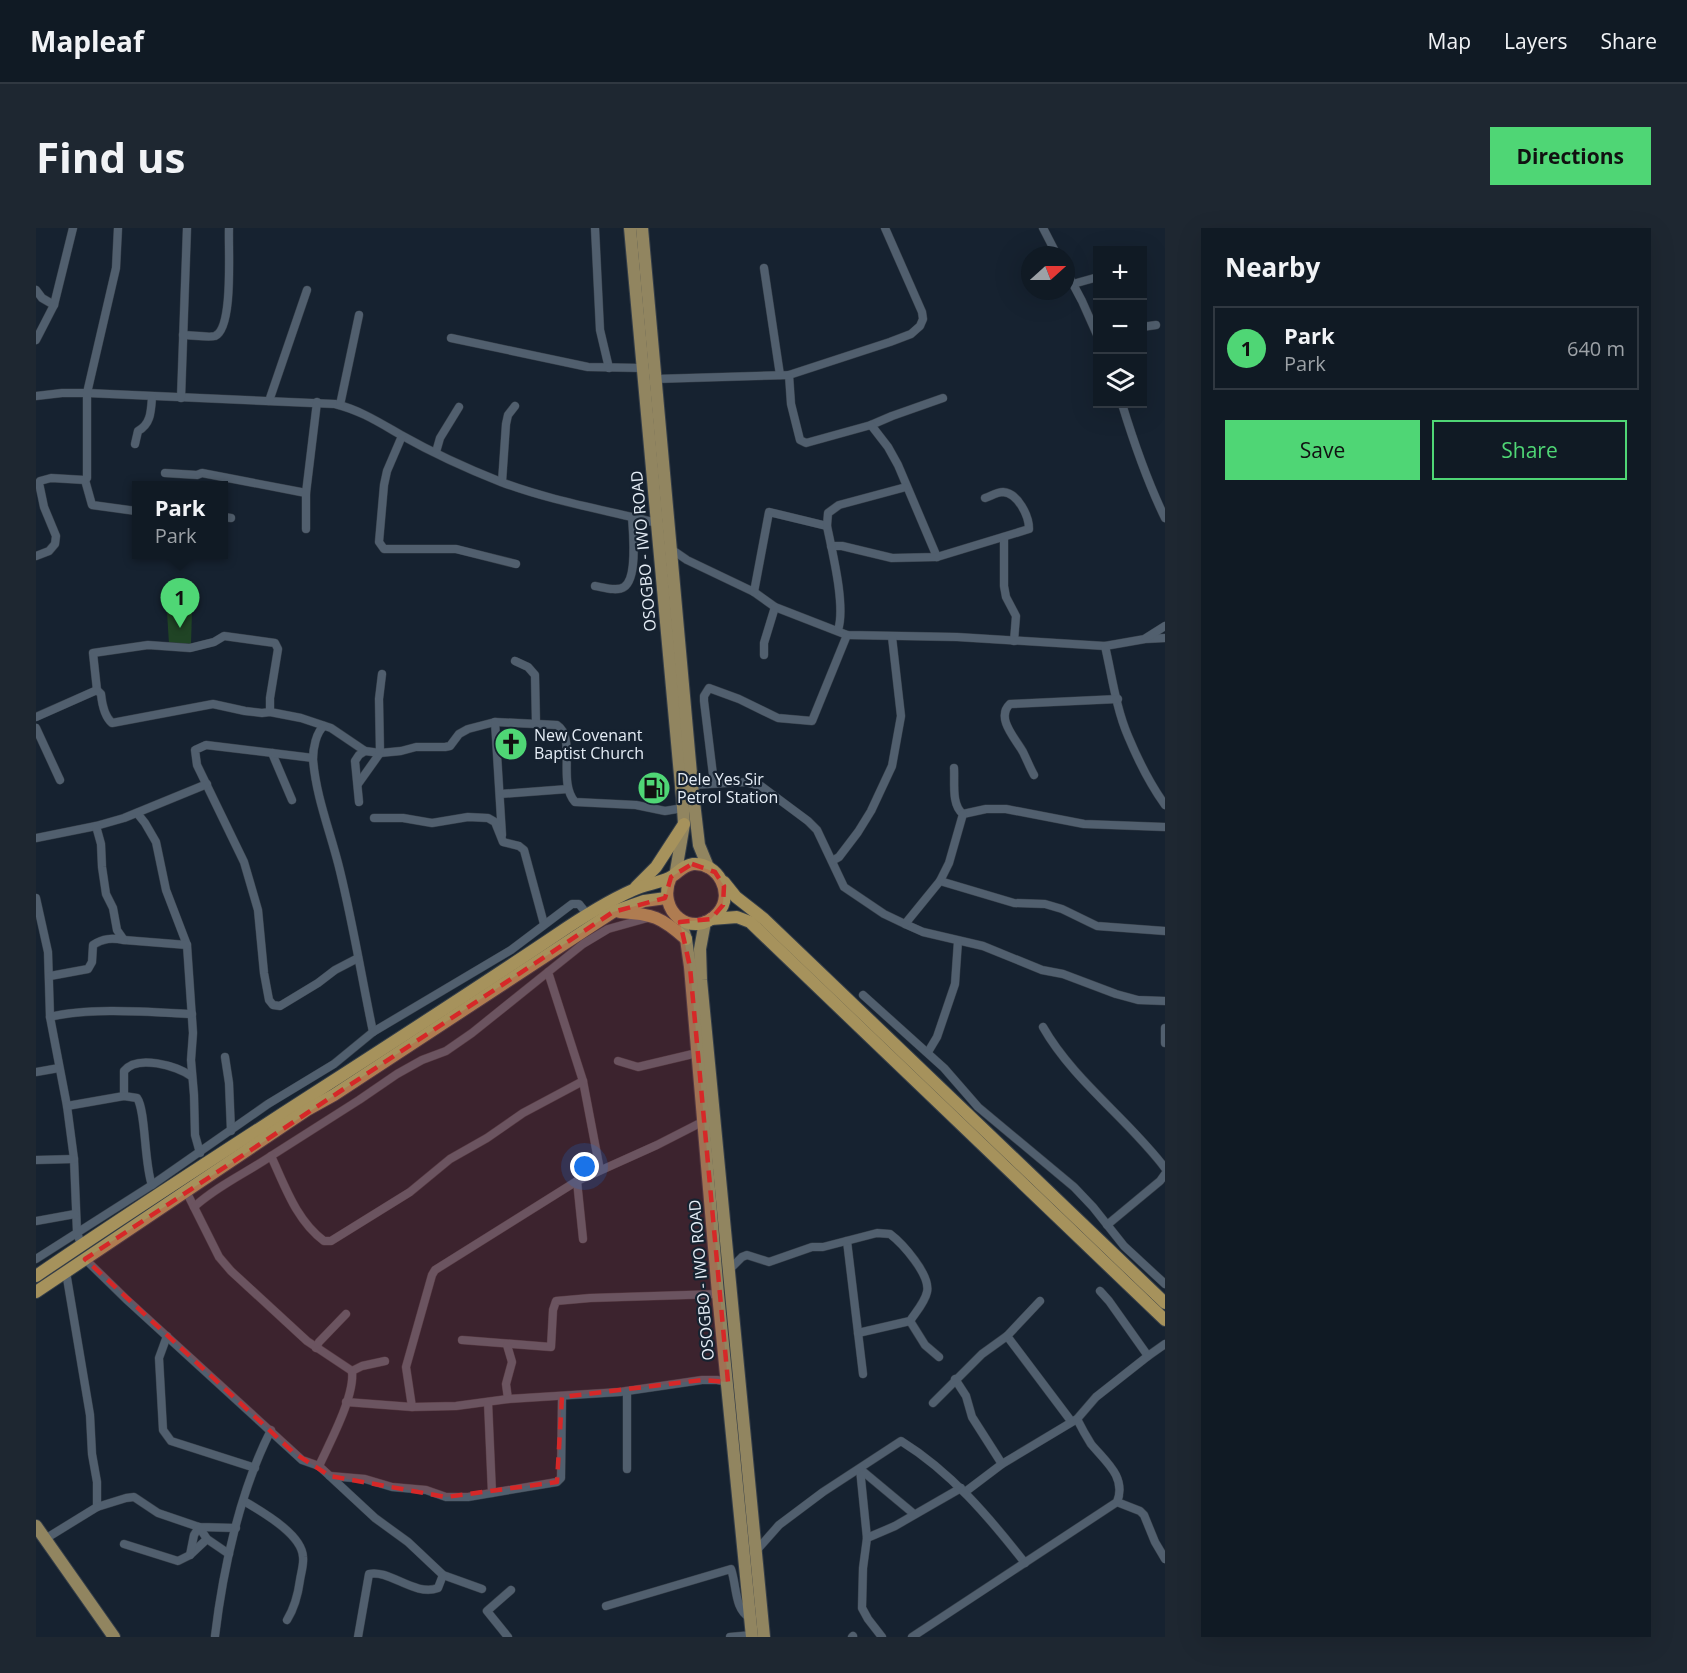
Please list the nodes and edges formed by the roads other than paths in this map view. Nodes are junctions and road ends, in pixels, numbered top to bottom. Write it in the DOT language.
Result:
graph roads {
  1 [pos="73,228"];
  2 [pos="118,228"];
  3 [pos="187,228"];
  4 [pos="228,228"];
  5 [pos="596,228"];
  6 [pos="630,228"];
  7 [pos="642,228"];
  8 [pos="885,228"];
  9 [pos="1043,228"];
  10 [pos="1053,246"];
  11 [pos="764,268"];
  12 [pos="1093,278"];
  13 [pos="1075,283"];
  14 [pos="1075,288"];
  15 [pos="36,290"];
  16 [pos="307,290"];
  17 [pos="54,305"];
  18 [pos="359,315"];
  19 [pos="1156,324"];
  20 [pos="1093,326"];
  21 [pos="1147,326"];
  22 [pos="183,335"];
  23 [pos="452,338"];
  24 [pos="36,340"];
  25 [pos="609,368"];
  26 [pos="643,368"];
  27 [pos="785,375"];
  28 [pos="655,379"];
  29 [pos="87,393"];
  30 [pos="36,396"];
  31 [pos="152,398"];
  32 [pos="181,398"];
  33 [pos="943,398"];
  34 [pos="269,401"];
  35 [pos="317,402"];
  36 [pos="340,405"];
  37 [pos="514,406"];
  38 [pos="459,407"];
  39 [pos="1124,408"];
  40 [pos="871,425"];
  41 [pos="402,436"];
  42 [pos="135,444"];
  43 [pos="436,452"];
  44 [pos="165,472"];
  45 [pos="86,480"];
  46 [pos="502,482"];
  47 [pos="906,487"];
  48 [pos="306,493"];
  49 [pos="985,498"];
  50 [pos="132,511"];
  51 [pos="632,517"];
  52 [pos="1165,518"];
  53 [pos="657,523"];
  54 [pos="827,526"];
  55 [pos="306,529"];
  56 [pos="1004,537"];
  57 [pos="831,546"];
  58 [pos="671,549"];
  59 [pos="36,556"];
  60 [pos="937,557"];
  61 [pos="516,564"];
  62 [pos="595,586"];
  63 [pos="754,592"];
  64 [pos="775,607"];
  65 [pos="1165,626"];
  66 [pos="838,630"];
  67 [pos="847,635"];
  68 [pos="892,637"];
  69 [pos="1165,638"];
  70 [pos="1145,639"];
  71 [pos="1014,641"];
  72 [pos="1106,646"];
  73 [pos="764,655"];
  74 [pos="515,661"];
  75 [pos="382,674"];
  76 [pos="97,690"];
  77 [pos="1118,699"];
  78 [pos="270,712"];
  79 [pos="36,717"];
  80 [pos="495,722"];
  81 [pos="536,723"];
  82 [pos="36,728"];
  83 [pos="325,728"];
  84 [pos="365,751"];
  85 [pos="272,753"];
  86 [pos="380,753"];
  87 [pos="313,758"];
  88 [pos="954,768"];
  89 [pos="1034,775"];
  90 [pos="60,780"];
  91 [pos="714,783"];
  92 [pos="207,784"];
  93 [pos="358,784"];
  94 [pos="692,785"];
  95 [pos="568,789"];
  96 [pos="500,795"];
  97 [pos="292,800"];
  98 [pos="359,802"];
  99 [pos="1165,805"];
  100 [pos="683,808"];
  101 [pos="136,813"];
  102 [pos="963,814"];
  103 [pos="374,818"];
  104 [pos="684,824"];
  105 [pos="96,826"];
  106 [pos="1165,827"];
  107 [pos="36,838"];
  108 [pos="503,842"];
  109 [pos="832,861"];
  110 [pos="708,867"];
  111 [pos="674,874"];
  112 [pos="721,878"];
  113 [pos="940,881"];
  114 [pos="635,889"];
  115 [pos="666,898"];
  116 [pos="37,903"];
  117 [pos="613,912"];
  118 [pos="587,914"];
  119 [pos="655,916"];
  120 [pos="679,920"];
  121 [pos="708,920"];
  122 [pos="544,924"];
  123 [pos="904,924"];
  124 [pos="1165,931"];
  125 [pos="686,939"];
  126 [pos="124,940"];
  127 [pos="962,942"];
  128 [pos="187,945"];
  129 [pos="358,958"];
  130 [pos="548,972"];
  131 [pos="50,976"];
  132 [pos="863,995"];
  133 [pos="1165,1001"];
  134 [pos="414,1008"];
  135 [pos="192,1014"];
  136 [pos="50,1017"];
  137 [pos="424,1023"];
  138 [pos="1043,1027"];
  139 [pos="1165,1028"];
  140 [pos="373,1032"];
  141 [pos="1165,1043"];
  142 [pos="697,1053"];
  143 [pos="928,1053"];
  144 [pos="225,1057"];
  145 [pos="618,1061"];
  146 [pos="59,1068"];
  147 [pos="36,1072"];
  148 [pos="191,1076"];
  149 [pos="583,1081"];
  150 [pos="330,1090"];
  151 [pos="124,1096"];
  152 [pos="67,1106"];
  153 [pos="704,1121"];
  154 [pos="231,1131"];
  155 [pos="219,1147"];
  156 [pos="200,1153"];
  157 [pos="271,1156"];
  158 [pos="74,1159"];
  159 [pos="36,1160"];
  160 [pos="1165,1168"];
  161 [pos="600,1170"];
  162 [pos="1165,1174"];
  163 [pos="577,1181"];
  164 [pos="152,1185"];
  165 [pos="186,1191"];
  166 [pos="194,1207"];
  167 [pos="75,1214"];
  168 [pos="36,1221"];
  169 [pos="1107,1225"];
  170 [pos="77,1232"];
  171 [pos="583,1239"];
  172 [pos="847,1241"];
  173 [pos="81,1245"];
  174 [pos="36,1259"];
  175 [pos="86,1259"];
  176 [pos="730,1269"];
  177 [pos="66,1272"];
  178 [pos="36,1276"];
  179 [pos="1165,1284"];
  180 [pos="1100,1291"];
  181 [pos="36,1292"];
  182 [pos="718,1294"];
  183 [pos="1040,1301"];
  184 [pos="1165,1303"];
  185 [pos="346,1314"];
  186 [pos="1164,1319"];
  187 [pos="910,1321"];
  188 [pos="1165,1332"];
  189 [pos="858,1333"];
  190 [pos="167,1336"];
  191 [pos="1007,1336"];
  192 [pos="462,1340"];
  193 [pos="1165,1344"];
  194 [pos="507,1345"];
  195 [pos="316,1348"];
  196 [pos="1148,1356"];
  197 [pos="939,1357"];
  198 [pos="385,1360"];
  199 [pos="352,1371"];
  200 [pos="864,1374"];
  201 [pos="955,1379"];
  202 [pos="728,1382"];
  203 [pos="627,1391"];
  204 [pos="562,1397"];
  205 [pos="508,1400"];
  206 [pos="346,1402"];
  207 [pos="488,1402"];
  208 [pos="933,1402"];
  209 [pos="412,1407"];
  210 [pos="1074,1420"];
  211 [pos="271,1430"];
  212 [pos="1002,1464"];
  213 [pos="319,1466"];
  214 [pos="255,1468"];
  215 [pos="627,1469"];
  216 [pos="860,1469"];
  217 [pos="330,1476"];
  218 [pos="963,1490"];
  219 [pos="492,1493"];
  220 [pos="244,1501"];
  221 [pos="1117,1502"];
  222 [pos="97,1507"];
  223 [pos="914,1514"];
  224 [pos="36,1526"];
  225 [pos="199,1527"];
  226 [pos="236,1528"];
  227 [pos="867,1538"];
  228 [pos="45,1539"];
  229 [pos="207,1539"];
  230 [pos="124,1544"];
  231 [pos="756,1551"];
  232 [pos="230,1554"];
  233 [pos="190,1555"];
  234 [pos="1165,1559"];
  235 [pos="1025,1563"];
  236 [pos="443,1575"];
  237 [pos="482,1589"];
  238 [pos="511,1590"];
  239 [pos="606,1606"];
  240 [pos="750,1618"];
  241 [pos="287,1620"];
  242 [pos="215,1636"];
  243 [pos="756,1636"];
  244 [pos="114,1637"];
  245 [pos="358,1637"];
  246 [pos="508,1637"];
  247 [pos="730,1637"];
  248 [pos="882,1637"];
  249 [pos="912,1637"];
  1 -- 17 [label="street"];
  2 -- 29 [label="street"];
  3 -- 22 [label="street"];
  4 -- 22 [label="street"];
  5 -- 25 [label="street"];
  6 -- 26 [label="main road, OSOGBO - IWO ROAD"];
  7 -- 28 [label="main road, OSOGBO - IWO ROAD"];
  8 -- 27 [label="street"];
  9 -- 10 [label="street"];
  11 -- 27 [label="street"];
  12 -- 13 [label="street"];
  14 -- 20 [label="street"];
  15 -- 17 [label="street"];
  16 -- 34 [label="street"];
  17 -- 24 [label="street"];
  18 -- 36 [label="street"];
  19 -- 21 [label="street"];
  22 -- 32 [label="street"];
  23 -- 25 [label="street"];
  25 -- 26 [label="street"];
  26 -- 53 [label="main road, OSOGBO - IWO ROAD"];
  27 -- 28 [label="street"];
  27 -- 40 [label="street"];
  28 -- 58 [label="main road, OSOGBO - IWO ROAD"];
  29 -- 30 [label="street"];
  29 -- 31 [label="street"];
  29 -- 45 [label="street"];
  31 -- 32 [label="street"];
  31 -- 42 [label="street"];
  32 -- 34 [label="street"];
  33 -- 40 [label="street"];
  34 -- 35 [label="street"];
  35 -- 36 [label="street"];
  35 -- 48 [label="street"];
  36 -- 41 [label="street"];
  37 -- 46 [label="street"];
  38 -- 43 [label="street"];
  39 -- 52 [label="street"];
  40 -- 47 [label="street"];
  41 -- 43 [label="street"];
  41 -- 61 [label="street"];
  43 -- 46 [label="street"];
  44 -- 48 [label="street"];
  45 -- 50 [label="street"];
  45 -- 59 [label="street"];
  46 -- 51 [label="street"];
  47 -- 54 [label="street"];
  47 -- 60 [label="street"];
  48 -- 55 [label="street"];
  49 -- 56 [label="street"];
  51 -- 53 [label="street"];
  51 -- 62 [label="street"];
  53 -- 100 [label="main road, OSOGBO - IWO ROAD"];
  54 -- 57 [label="street"];
  54 -- 63 [label="street"];
  56 -- 60 [label="street"];
  56 -- 71 [label="street"];
  57 -- 60 [label="street"];
  57 -- 66 [label="street"];
  58 -- 63 [label="street"];
  58 -- 94 [label="main road, OSOGBO - IWO ROAD"];
  63 -- 64 [label="street"];
  64 -- 66 [label="street"];
  64 -- 73 [label="street"];
  65 -- 70 [label="street"];
  66 -- 67 [label="street"];
  67 -- 68 [label="street"];
  67 -- 91 [label="street"];
  68 -- 71 [label="street"];
  68 -- 109 [label="street"];
  69 -- 70 [label="street"];
  70 -- 72 [label="street"];
  71 -- 72 [label="street"];
  72 -- 77 [label="street"];
  74 -- 81 [label="street"];
  75 -- 86 [label="street"];
  76 -- 78 [label="street"];
  76 -- 78 [label="street"];
  76 -- 79 [label="street"];
  77 -- 89 [label="street"];
  77 -- 99 [label="street"];
  78 -- 83 [label="street"];
  80 -- 81 [label="street"];
  80 -- 86 [label="street"];
  80 -- 96 [label="street"];
  81 -- 95 [label="street"];
  82 -- 90 [label="street"];
  83 -- 84 [label="street"];
  83 -- 87 [label="street"];
  84 -- 86 [label="street"];
  84 -- 93 [label="street"];
  85 -- 87 [label="street"];
  85 -- 92 [label="street"];
  85 -- 97 [label="street"];
  86 -- 93 [label="street"];
  87 -- 129 [label="street"];
  88 -- 102 [label="street"];
  91 -- 94 [label="street"];
  91 -- 109 [label="street"];
  92 -- 101 [label="street"];
  92 -- 129 [label="street"];
  93 -- 98 [label="street"];
  94 -- 110 [label="main road, OSOGBO - IWO ROAD"];
  95 -- 96 [label="street"];
  95 -- 100 [label="street"];
  96 -- 108 [label="street"];
  100 -- 104 [label="main road, OSOGBO - IWO ROAD"];
  101 -- 105 [label="street"];
  101 -- 128 [label="street"];
  102 -- 106 [label="street"];
  102 -- 113 [label="street"];
  103 -- 108 [label="street"];
  104 -- 111 [label="main road, OSOGBO - IWO ROAD"];
  104 -- 114 [label="highway"];
  105 -- 107 [label="street"];
  105 -- 126 [label="street"];
  108 -- 122 [label="street"];
  109 -- 123 [label="street"];
  110 -- 111 [label="highway"];
  110 -- 112 [label="highway"];
  111 -- 114 [label="highway"];
  111 -- 115 [label="highway"];
  112 -- 121 [label="highway"];
  112 -- 184 [label="highway"];
  113 -- 123 [label="street"];
  113 -- 124 [label="street"];
  114 -- 118 [label="highway"];
  115 -- 117 [label="highway"];
  115 -- 120 [label="highway"];
  116 -- 131 [label="street"];
  117 -- 119 [label="highway"];
  117 -- 150 [label="highway"];
  118 -- 122 [label="street"];
  118 -- 137 [label="highway"];
  119 -- 125 [label="highway"];
  119 -- 130 [label="street"];
  120 -- 121 [label="highway"];
  120 -- 125 [label="main road, OSOGBO - IWO ROAD"];
  121 -- 176 [label="main road, OSOGBO - IWO ROAD"];
  121 -- 186 [label="highway"];
  122 -- 134 [label="street"];
  123 -- 127 [label="street"];
  125 -- 142 [label="main road, OSOGBO - IWO ROAD"];
  126 -- 128 [label="street"];
  126 -- 131 [label="street"];
  127 -- 133 [label="street"];
  127 -- 143 [label="street"];
  128 -- 135 [label="street"];
  129 -- 140 [label="street"];
  130 -- 149 [label="street"];
  130 -- 157 [label="street"];
  131 -- 136 [label="street"];
  132 -- 143 [label="street"];
  134 -- 137 [label="street"];
  134 -- 140 [label="street"];
  135 -- 136 [label="street"];
  135 -- 148 [label="street"];
  136 -- 146 [label="street"];
  137 -- 150 [label="highway"];
  138 -- 160 [label="street"];
  139 -- 141 [label="street"];
  140 -- 154 [label="street"];
  142 -- 145 [label="street"];
  142 -- 153 [label="main road, OSOGBO - IWO ROAD"];
  143 -- 169 [label="street"];
  144 -- 154 [label="street"];
  146 -- 147 [label="street"];
  146 -- 152 [label="street"];
  148 -- 151 [label="street"];
  148 -- 156 [label="street"];
  149 -- 157 [label="street"];
  149 -- 161 [label="street"];
  150 -- 155 [label="highway"];
  150 -- 165 [label="highway"];
  151 -- 152 [label="street"];
  151 -- 164 [label="street"];
  152 -- 158 [label="street"];
  153 -- 161 [label="street"];
  153 -- 182 [label="main road, OSOGBO - IWO ROAD"];
  154 -- 155 [label="street"];
  155 -- 156 [label="street"];
  155 -- 173 [label="highway"];
  156 -- 164 [label="street"];
  157 -- 166 [label="street"];
  158 -- 159 [label="street"];
  158 -- 167 [label="street"];
  161 -- 163 [label="street"];
  162 -- 169 [label="street"];
  163 -- 171 [label="street"];
  163 -- 209 [label="street"];
  164 -- 170 [label="street"];
  165 -- 166 [label="street"];
  165 -- 175 [label="highway"];
  166 -- 195 [label="street"];
  167 -- 168 [label="street"];
  167 -- 170 [label="street"];
  169 -- 179 [label="street"];
  170 -- 173 [label="street"];
  170 -- 174 [label="street"];
  172 -- 176 [label="street"];
  172 -- 187 [label="street"];
  172 -- 189 [label="street"];
  173 -- 178 [label="highway"];
  175 -- 177 [label="highway"];
  175 -- 190 [label="street"];
  176 -- 231 [label="main road, OSOGBO - IWO ROAD"];
  177 -- 181 [label="highway"];
  177 -- 222 [label="street"];
  180 -- 196 [label="street"];
  182 -- 194 [label="street"];
  182 -- 202 [label="main road, OSOGBO - IWO ROAD"];
  183 -- 191 [label="street"];
  185 -- 195 [label="street"];
  186 -- 188 [label="highway"];
  187 -- 189 [label="street"];
  187 -- 197 [label="street"];
  189 -- 200 [label="street"];
  190 -- 211 [label="street"];
  190 -- 214 [label="street"];
  191 -- 201 [label="street"];
  191 -- 210 [label="street"];
  192 -- 194 [label="street"];
  193 -- 196 [label="street"];
  194 -- 205 [label="street"];
  195 -- 199 [label="street"];
  196 -- 210 [label="street"];
  198 -- 199 [label="street"];
  199 -- 206 [label="street"];
  201 -- 208 [label="street"];
  201 -- 212 [label="street"];
  202 -- 203 [label="street"];
  202 -- 240 [label="main road, OSOGBO - IWO ROAD"];
  203 -- 204 [label="street"];
  203 -- 215 [label="street"];
  204 -- 205 [label="street"];
  204 -- 219 [label="street"];
  205 -- 207 [label="street"];
  206 -- 209 [label="street"];
  206 -- 213 [label="street"];
  207 -- 209 [label="street"];
  207 -- 219 [label="street"];
  210 -- 212 [label="street"];
  210 -- 221 [label="street"];
  211 -- 213 [label="street"];
  211 -- 214 [label="street"];
  212 -- 218 [label="street"];
  213 -- 217 [label="street"];
  214 -- 220 [label="street"];
  216 -- 218 [label="street"];
  216 -- 223 [label="street"];
  216 -- 227 [label="street"];
  216 -- 231 [label="street"];
  217 -- 219 [label="street"];
  217 -- 236 [label="street"];
  218 -- 223 [label="street"];
  218 -- 235 [label="street"];
  220 -- 226 [label="street"];
  220 -- 241 [label="street"];
  221 -- 234 [label="street"];
  221 -- 235 [label="street"];
  222 -- 225 [label="street"];
  222 -- 228 [label="street"];
  223 -- 227 [label="street"];
  224 -- 228 [label="main road"];
  225 -- 226 [label="street"];
  225 -- 229 [label="street"];
  225 -- 233 [label="street"];
  226 -- 232 [label="street"];
  227 -- 248 [label="street"];
  228 -- 244 [label="main road"];
  229 -- 232 [label="street"];
  229 -- 233 [label="street"];
  230 -- 233 [label="street"];
  231 -- 243 [label="main road, OSOGBO - IWO ROAD"];
  232 -- 242 [label="street"];
  235 -- 249 [label="street"];
  236 -- 237 [label="street"];
  236 -- 245 [label="street"];
  238 -- 246 [label="street"];
  239 -- 240 [label="street"];
  240 -- 243 [label="main road, OSOGBO - IWO ROAD"];
  243 -- 247 [label="street"];
}
